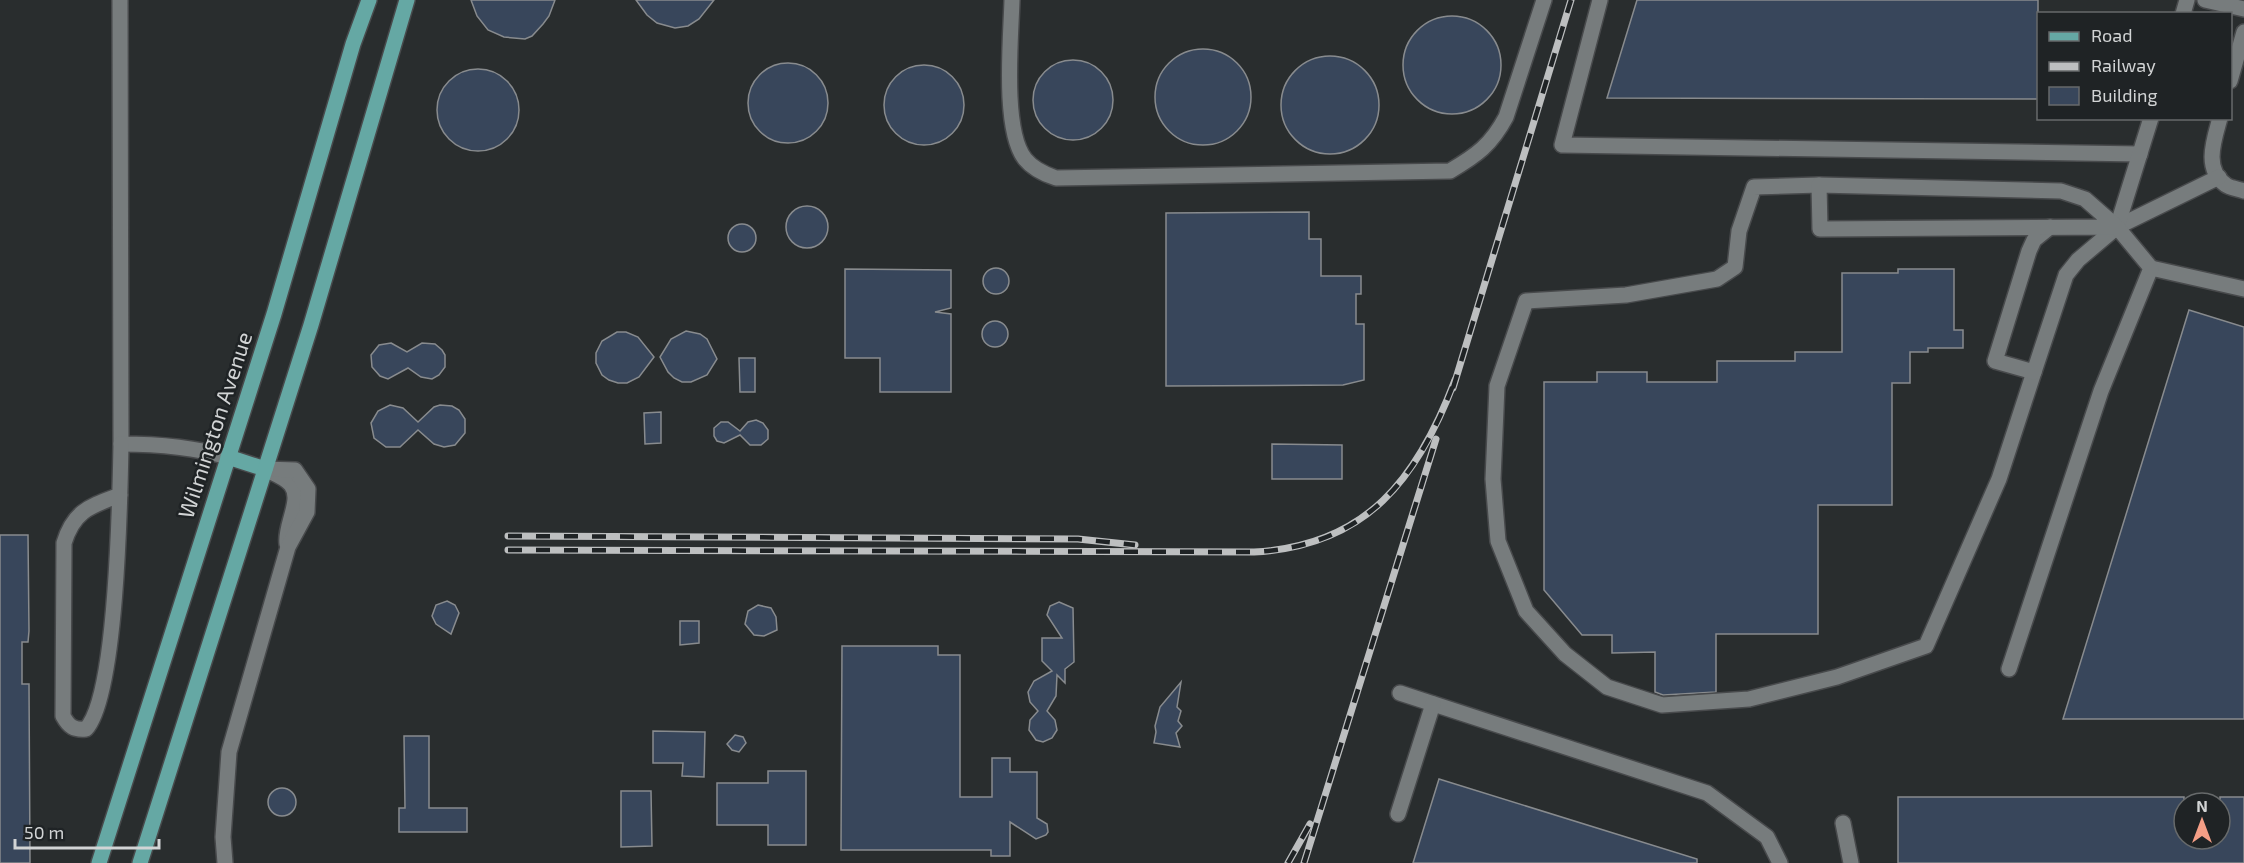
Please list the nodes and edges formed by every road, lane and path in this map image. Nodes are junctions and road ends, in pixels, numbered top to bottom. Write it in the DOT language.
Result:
graph roads {
  1 [pos="120,0"];
  2 [pos="369,0"];
  3 [pos="407,0"];
  4 [pos="1012,0"];
  5 [pos="1544,0"];
  6 [pos="1600,0"];
  7 [pos="2205,0"];
  8 [pos="2244,9"];
  9 [pos="2244,32"];
  10 [pos="2232,74"];
  11 [pos="2150,120"];
  12 [pos="2219,120"];
  13 [pos="2140,154"];
  14 [pos="2219,177"];
  15 [pos="1819,185"];
  16 [pos="2244,191"];
  17 [pos="2050,227"];
  18 [pos="2117,227"];
  19 [pos="2151,268"];
  20 [pos="2244,289"];
  21 [pos="2034,372"];
  22 [pos="121,444"];
  23 [pos="228,457"];
  24 [pos="265,469"];
  25 [pos="120,495"];
  26 [pos="2009,669"];
  27 [pos="1400,693"];
  28 [pos="1433,704"];
  29 [pos="1398,814"];
  30 [pos="1843,823"];
  31 [pos="99,863"];
  32 [pos="140,863"];
  33 [pos="225,863"];
  34 [pos="1780,863"];
  35 [pos="1851,863"];
  1 -- 22 [label="lane"];
  2 -- 23 [label="main road, Wilmington Avenue"];
  3 -- 24 [label="main road"];
  4 -- 5 [label="lane"];
  6 -- 13 [label="lane"];
  7 -- 8 [label="lane"];
  9 -- 10 [label="lane"];
  11 -- 13 [label="lane"];
  12 -- 14 [label="lane"];
  13 -- 18 [label="lane"];
  14 -- 16 [label="lane"];
  14 -- 18 [label="lane"];
  15 -- 17 [label="lane"];
  15 -- 18 [label="lane"];
  15 -- 21 [label="lane"];
  17 -- 18 [label="lane"];
  17 -- 21 [label="lane"];
  18 -- 19 [label="lane"];
  18 -- 21 [label="lane"];
  19 -- 20 [label="lane"];
  19 -- 26 [label="lane"];
  22 -- 23 [label="lane"];
  22 -- 25 [label="lane"];
  23 -- 24 [label="main road"];
  23 -- 31 [label="main road, Wilmington Avenue"];
  24 -- 32 [label="main road"];
  24 -- 33 [label="lane"];
  25 -- 25 [label="lane"];
  27 -- 28 [label="lane"];
  28 -- 29 [label="lane"];
  28 -- 34 [label="lane"];
  30 -- 35 [label="lane"];
}
